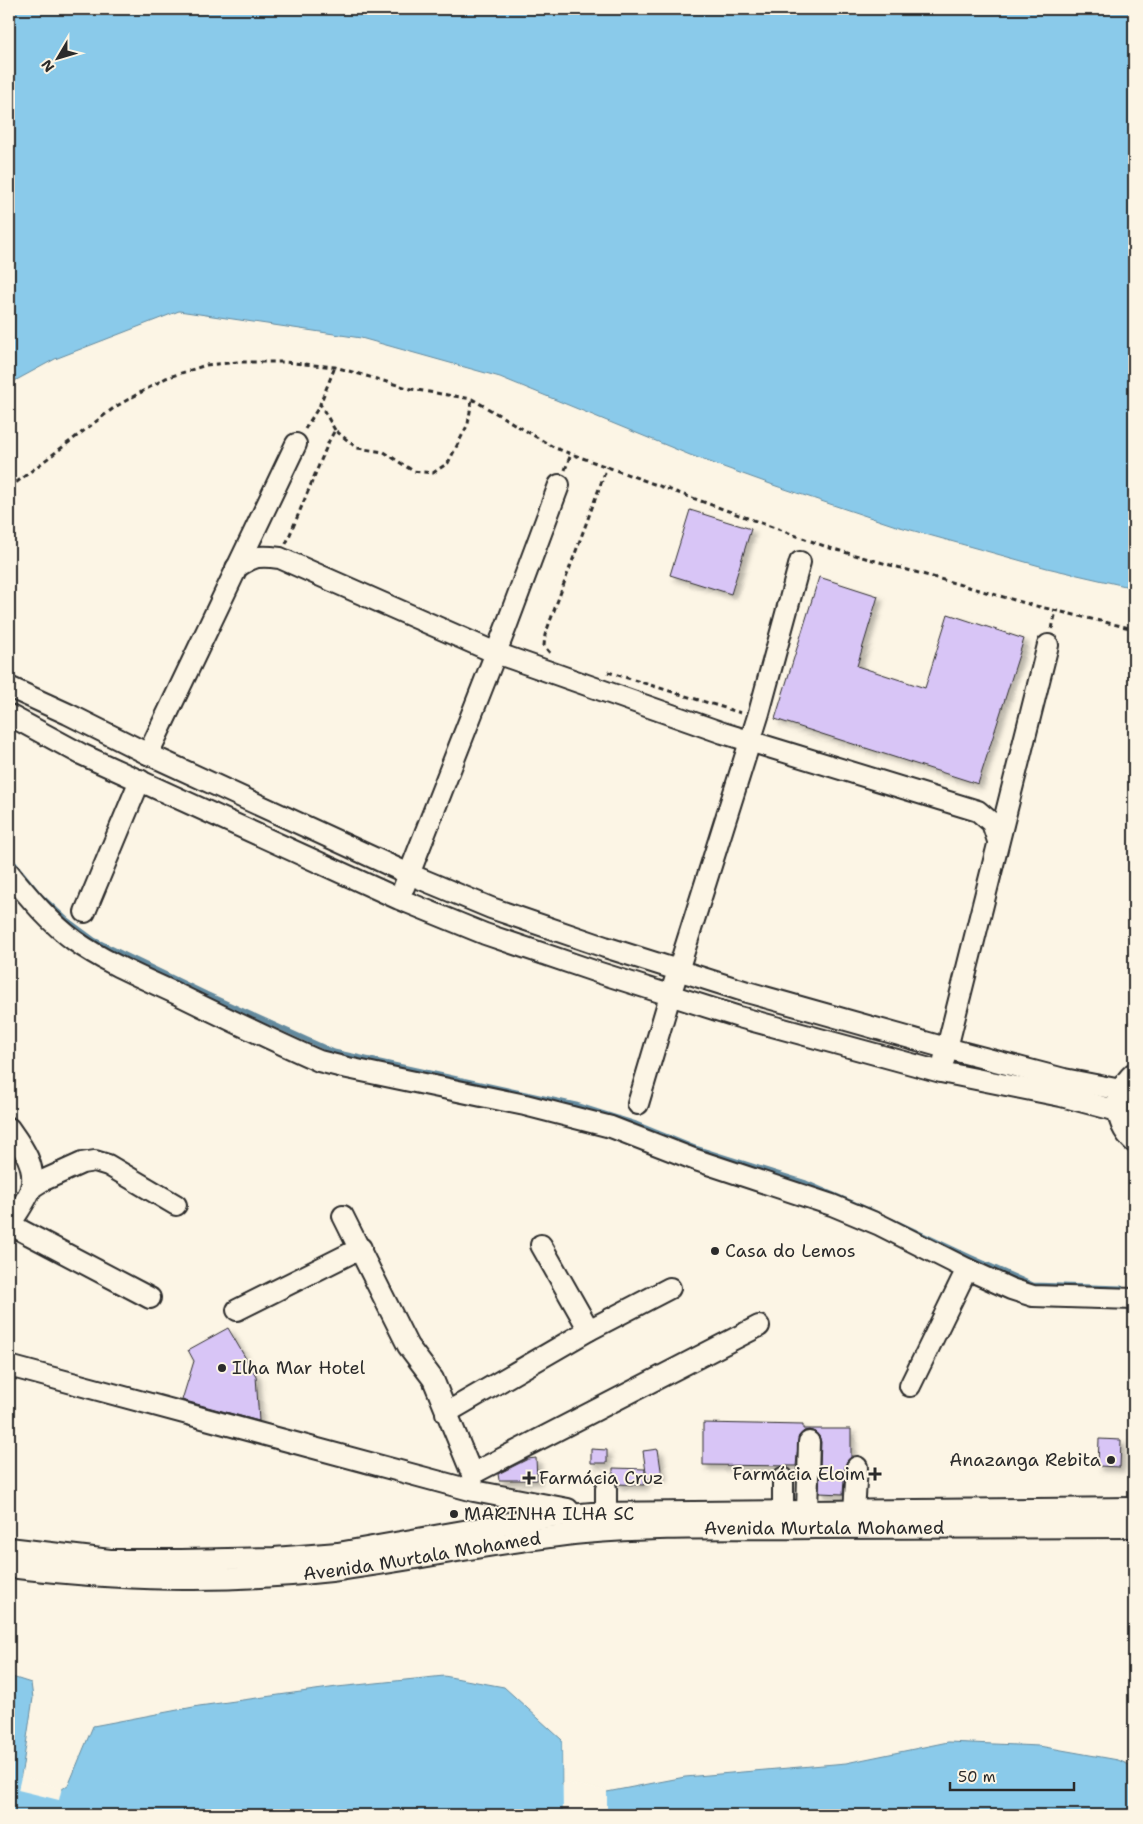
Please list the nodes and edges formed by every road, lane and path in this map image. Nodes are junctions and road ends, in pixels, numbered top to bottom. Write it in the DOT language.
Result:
graph roads {
  1 [pos="336,367"];
  2 [pos="472,399"];
  3 [pos="320,404"];
  4 [pos="335,430"];
  5 [pos="296,444"];
  6 [pos="608,467"];
  7 [pos="559,485"];
  8 [pos="280,558"];
  9 [pos="800,562"];
  10 [pos="236,568"];
  11 [pos="1048,645"];
  12 [pos="496,653"];
  13 [pos="550,654"];
  14 [pos="607,671"];
  15 [pos="9,687"];
  16 [pos="9,715"];
  17 [pos="757,718"];
  18 [pos="750,741"];
  19 [pos="148,754"];
  20 [pos="140,780"];
  21 [pos="998,841"];
  22 [pos="9,873"];
  23 [pos="409,874"];
  24 [pos="400,899"];
  25 [pos="85,912"];
  26 [pos="678,970"];
  27 [pos="670,996"];
  28 [pos="946,1048"];
  29 [pos="941,1072"];
  30 [pos="1134,1073"];
  31 [pos="1121,1090"];
  32 [pos="638,1104"];
  33 [pos="1118,1111"];
  34 [pos="9,1128"];
  35 [pos="1134,1142"];
  36 [pos="31,1188"];
  37 [pos="176,1205"];
  38 [pos="344,1216"];
  39 [pos="9,1225"];
  40 [pos="541,1245"];
  41 [pos="360,1248"];
  42 [pos="967,1269"];
  43 [pos="670,1288"];
  44 [pos="150,1298"];
  45 [pos="1134,1299"];
  46 [pos="237,1310"];
  47 [pos="759,1326"];
  48 [pos="589,1330"];
  49 [pos="9,1366"];
  50 [pos="910,1386"];
  51 [pos="446,1413"];
  52 [pos="809,1442"];
  53 [pos="857,1467"];
  54 [pos="782,1478"];
  55 [pos="473,1483"];
  56 [pos="606,1488"];
  57 [pos="1134,1508"];
  58 [pos="783,1511"];
  59 [pos="807,1511"];
  60 [pos="854,1511"];
  61 [pos="599,1513"];
  62 [pos="1134,1527"];
  63 [pos="9,1548"];
  64 [pos="9,1567"];
  1 -- 3 [label="path"];
  2 -- 4 [label="path"];
  3 -- 4 [label="path"];
  3 -- 5 [label="path"];
  4 -- 8 [label="path"];
  5 -- 10 [label="street"];
  6 -- 13 [label="path"];
  7 -- 12 [label="street"];
  8 -- 10 [label="street"];
  8 -- 12 [label="street"];
  9 -- 17 [label="street"];
  10 -- 19 [label="street"];
  11 -- 21 [label="street"];
  12 -- 18 [label="street"];
  12 -- 23 [label="street"];
  14 -- 17 [label="path"];
  15 -- 19 [label="street"];
  16 -- 20 [label="street"];
  17 -- 18 [label="street"];
  18 -- 21 [label="street"];
  18 -- 26 [label="street"];
  19 -- 23 [label="street"];
  20 -- 24 [label="street"];
  20 -- 25 [label="street"];
  21 -- 28 [label="street"];
  22 -- 42 [label="street"];
  23 -- 24 [label="street"];
  23 -- 26 [label="street"];
  24 -- 27 [label="street"];
  26 -- 27 [label="street"];
  26 -- 28 [label="street"];
  27 -- 29 [label="street"];
  27 -- 32 [label="street"];
  28 -- 29 [label="street"];
  28 -- 31 [label="street"];
  29 -- 33 [label="street"];
  30 -- 31 [label="street"];
  31 -- 33 [label="street"];
  33 -- 35 [label="street"];
  34 -- 36 [label="street"];
  36 -- 37 [label="street"];
  36 -- 39 [label="street"];
  38 -- 41 [label="street"];
  39 -- 44 [label="street"];
  40 -- 48 [label="street"];
  41 -- 46 [label="street"];
  41 -- 51 [label="street"];
  42 -- 45 [label="street"];
  42 -- 50 [label="street"];
  43 -- 48 [label="street"];
  47 -- 55 [label="street"];
  48 -- 51 [label="street"];
  49 -- 55 [label="street, Avenida Murtala Mohamed"];
  51 -- 55 [label="street"];
  52 -- 59 [label="street"];
  53 -- 60 [label="street"];
  54 -- 58 [label="street"];
  55 -- 61 [label="street, Avenida Murtala Mohamed"];
  56 -- 61 [label="street"];
  57 -- 60 [label="street, Avenida Murtala Mohamed"];
  58 -- 59 [label="street, Avenida Murtala Mohamed"];
  58 -- 61 [label="street, Avenida Murtala Mohamed"];
  59 -- 60 [label="street, Avenida Murtala Mohamed"];
  61 -- 63 [label="street, Avenida Murtala Mohamed"];
  62 -- 64 [label="street, Avenida Murtala Mohamed"];
}
